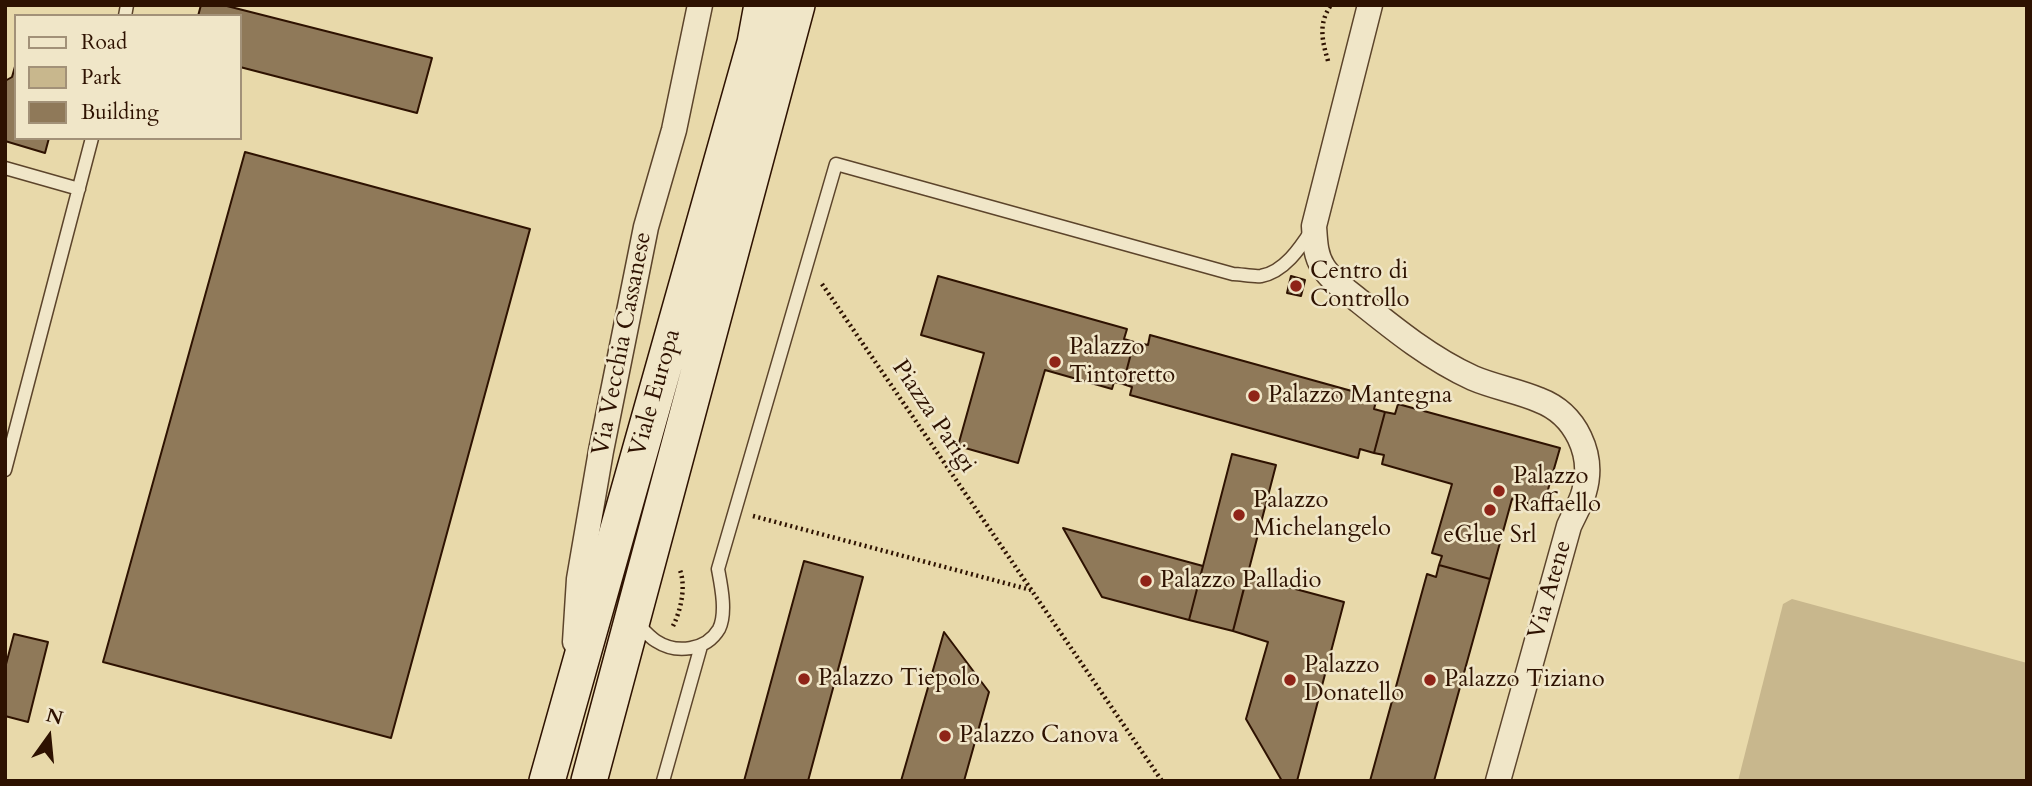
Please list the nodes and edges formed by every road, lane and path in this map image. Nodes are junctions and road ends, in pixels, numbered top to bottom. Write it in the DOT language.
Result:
graph roads {
  1 [pos="700,5"];
  2 [pos="762,5"];
  3 [pos="796,5"];
  4 [pos="1370,5"];
  5 [pos="91,140"];
  6 [pos="5,169"];
  7 [pos="79,189"];
  8 [pos="1314,226"];
  9 [pos="807,264"];
  10 [pos="5,470"];
  11 [pos="735,511"];
  12 [pos="1031,590"];
  13 [pos="633,619"];
  14 [pos="701,646"];
  15 [pos="573,688"];
  16 [pos="547,781"];
  17 [pos="589,781"];
  18 [pos="663,781"];
  19 [pos="1162,781"];
  20 [pos="1498,781"];
  1 -- 15 [label="street, Via Vecchia Cassanese"];
  2 -- 15 [label="street, Viale Europa"];
  3 -- 13 [label="street, Viale Europa"];
  4 -- 8 [label="street, Via Atene"];
  5 -- 7 [label="lane"];
  6 -- 7 [label="lane"];
  7 -- 10 [label="lane"];
  8 -- 9 [label="lane"];
  8 -- 20 [label="street, Via Atene"];
  9 -- 11 [label="lane"];
  9 -- 12 [label="path, Piazza Parigi"];
  11 -- 12 [label="path"];
  11 -- 14 [label="lane"];
  12 -- 19 [label="path, Piazza Parigi"];
  13 -- 14 [label="lane"];
  13 -- 17 [label="street, Viale Europa"];
  14 -- 18 [label="lane"];
  15 -- 16 [label="street, Viale Europa"];
}
